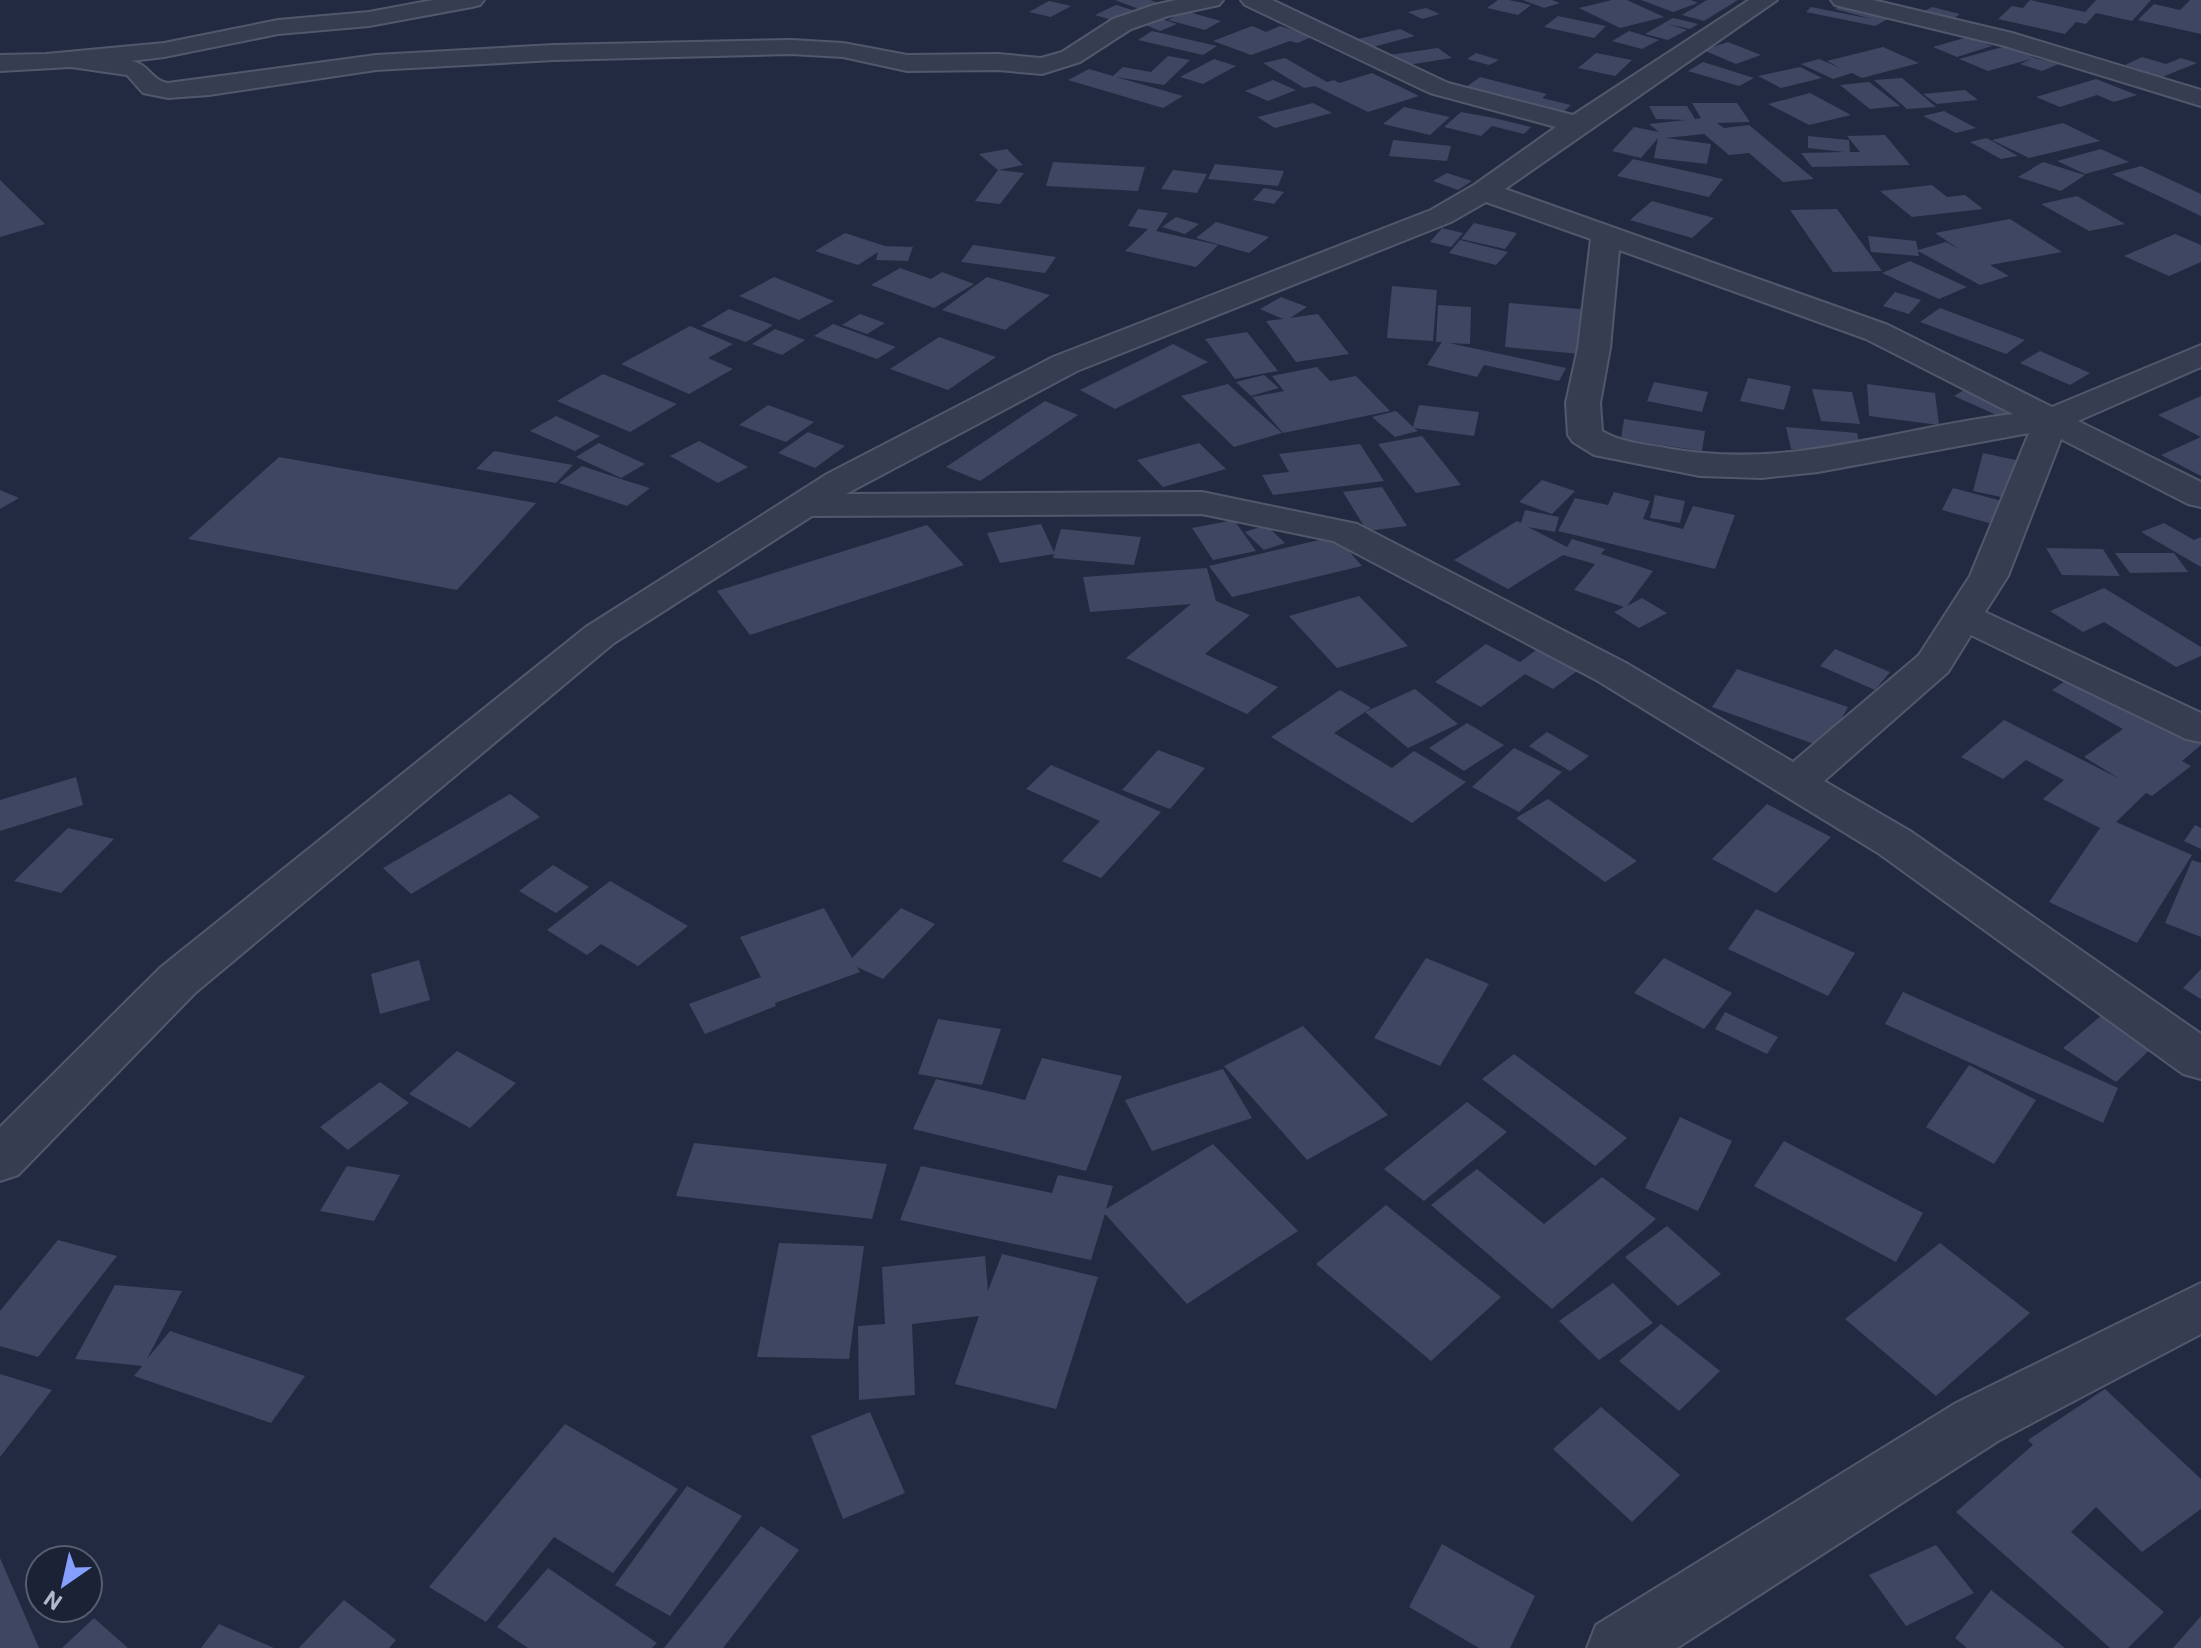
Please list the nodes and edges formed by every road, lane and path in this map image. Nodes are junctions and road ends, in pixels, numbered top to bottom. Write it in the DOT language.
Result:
graph roads {
  1 [pos="333,0"];
  2 [pos="472,0"];
  3 [pos="1211,0"];
  4 [pos="1253,0"];
  5 [pos="1765,0"];
  6 [pos="1843,0"];
  7 [pos="278,27"];
  8 [pos="73,60"];
  9 [pos="0,63"];
  10 [pos="2201,98"];
  11 [pos="1577,124"];
  12 [pos="1484,191"];
  13 [pos="1606,235"];
  14 [pos="2201,355"];
  15 [pos="2051,420"];
  16 [pos="2201,496"];
  17 [pos="804,505"];
  18 [pos="1962,616"];
  19 [pos="2201,729"];
  20 [pos="1795,783"];
  21 [pos="2201,1060"];
  22 [pos="0,1160"];
  23 [pos="2201,1307"];
  24 [pos="1619,1648"];
  1 -- 7 [label="street"];
  2 -- 7 [label="street"];
  3 -- 8 [label="street"];
  4 -- 11 [label="street"];
  5 -- 11 [label="street"];
  6 -- 10 [label="street"];
  7 -- 8 [label="street"];
  8 -- 9 [label="street"];
  11 -- 12 [label="street"];
  12 -- 13 [label="street"];
  12 -- 17 [label="street"];
  13 -- 15 [label="street"];
  13 -- 15 [label="street"];
  14 -- 15 [label="street"];
  15 -- 16 [label="street"];
  15 -- 18 [label="street"];
  17 -- 20 [label="street"];
  17 -- 22 [label="street"];
  18 -- 19 [label="street"];
  18 -- 20 [label="street"];
  20 -- 21 [label="street"];
  23 -- 24 [label="street"];
}
